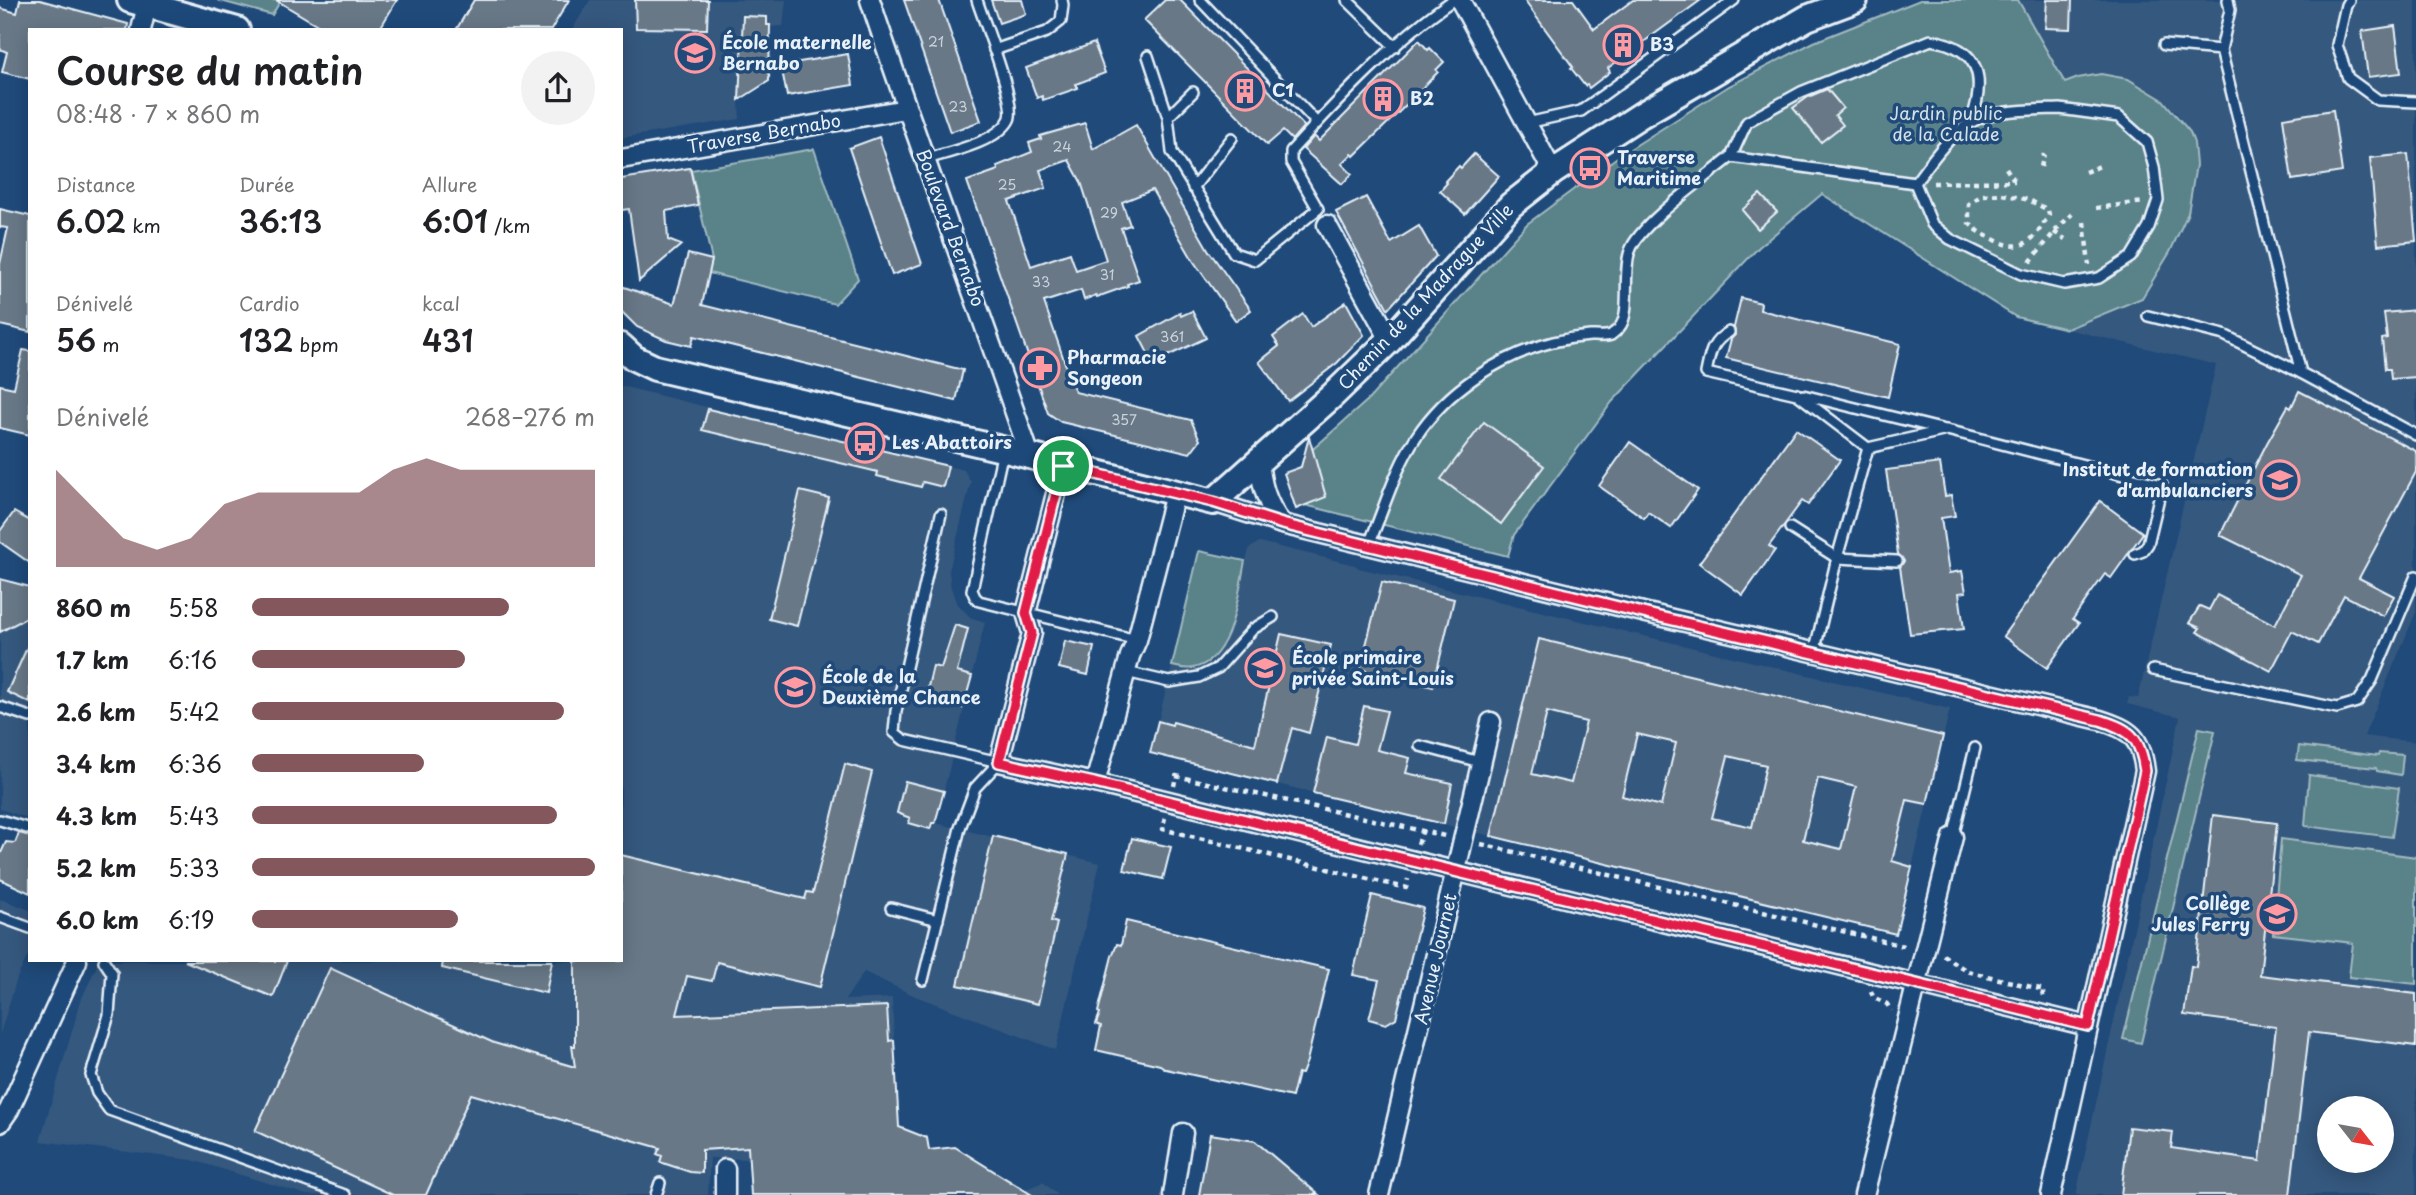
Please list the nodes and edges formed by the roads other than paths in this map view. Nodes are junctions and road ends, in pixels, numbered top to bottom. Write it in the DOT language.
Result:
graph roads {
  1 [pos="870,0"];
  2 [pos="976,0"];
  3 [pos="1062,0"];
  4 [pos="1200,0"];
  5 [pos="1347,0"];
  6 [pos="1453,0"];
  7 [pos="1460,0"];
  8 [pos="1734,0"];
  9 [pos="1856,0"];
  10 [pos="2228,0"];
  11 [pos="2349,0"];
  12 [pos="138,2"];
  13 [pos="141,28"];
  14 [pos="230,28"];
  15 [pos="2164,45"];
  16 [pos="1395,47"];
  17 [pos="994,50"];
  18 [pos="2221,50"];
  19 [pos="1148,56"];
  20 [pos="1193,92"];
  21 [pos="2416,102"];
  22 [pos="906,109"];
  23 [pos="1168,117"];
  24 [pos="1970,122"];
  25 [pos="1317,123"];
  26 [pos="1527,123"];
  27 [pos="1232,138"];
  28 [pos="1731,157"];
  29 [pos="623,159"];
  30 [pos="926,159"];
  31 [pos="1553,172"];
  32 [pos="1915,183"];
  33 [pos="1193,188"];
  34 [pos="1327,225"];
  35 [pos="2148,316"];
  36 [pos="1729,332"];
  37 [pos="1390,340"];
  38 [pos="626,353"];
  39 [pos="2301,373"];
  40 [pos="1797,394"];
  41 [pos="1948,430"];
  42 [pos="2416,435"];
  43 [pos="1868,448"];
  44 [pos="1003,450"];
  45 [pos="1030,456"];
  46 [pos="1259,460"];
  47 [pos="1063,466"];
  48 [pos="1175,494"];
  49 [pos="1213,502"];
  50 [pos="941,514"];
  51 [pos="1282,524"];
  52 [pos="1790,528"];
  53 [pos="1368,544"];
  54 [pos="2135,554"];
  55 [pos="1838,558"];
  56 [pos="1897,561"];
  57 [pos="2416,576"];
  58 [pos="1026,613"];
  59 [pos="1273,617"];
  60 [pos="1137,640"];
  61 [pos="1814,653"];
  62 [pos="2153,670"];
  63 [pos="1126,672"];
  64 [pos="0,707"];
  65 [pos="28,716"];
  66 [pos="1491,722"];
  67 [pos="1420,746"];
  68 [pos="1975,748"];
  69 [pos="999,762"];
  70 [pos="1480,762"];
  71 [pos="1094,783"];
  72 [pos="0,820"];
  73 [pos="28,828"];
  74 [pos="1953,837"];
  75 [pos="1456,872"];
  76 [pos="891,908"];
  77 [pos="0,917"];
  78 [pos="938,920"];
  79 [pos="28,927"];
  80 [pos="77,962"];
  81 [pos="105,962"];
  82 [pos="923,979"];
  83 [pos="1917,984"];
  84 [pos="2088,1026"];
  85 [pos="0,1123"];
  86 [pos="1184,1133"];
  87 [pos="725,1169"];
  88 [pos="660,1183"];
  89 [pos="345,1195"];
  90 [pos="656,1195"];
  91 [pos="725,1195"];
  92 [pos="1173,1195"];
  93 [pos="1379,1195"];
  94 [pos="1864,1195"];
  95 [pos="2051,1195"];
  1 -- 22 [label="street, Boulevard Bernabo"];
  2 -- 17 [label="lane"];
  3 -- 17 [label="lane"];
  4 -- 25 [label="lane"];
  5 -- 16 [label="lane"];
  6 -- 16 [label="lane"];
  7 -- 26 [label="street"];
  8 -- 26 [label="lane"];
  9 -- 31 [label="street, Chemin de la Madrague Ville"];
  10 -- 18 [label="lane"];
  11 -- 21 [label="lane"];
  12 -- 13 [label="street"];
  12 -- 14 [label="street"];
  15 -- 18 [label="lane"];
  16 -- 25 [label="lane"];
  17 -- 30 [label="lane"];
  18 -- 39 [label="lane"];
  19 -- 23 [label="lane"];
  20 -- 23 [label="lane"];
  22 -- 29 [label="street, Traverse Bernabo"];
  22 -- 30 [label="street, Boulevard Bernabo"];
  23 -- 33 [label="lane"];
  24 -- 28 [label="lane"];
  24 -- 32 [label="lane"];
  24 -- 32 [label="lane"];
  25 -- 33 [label="lane"];
  26 -- 31 [label="street"];
  27 -- 33 [label="lane"];
  28 -- 32 [label="lane"];
  28 -- 53 [label="lane"];
  30 -- 45 [label="street, Boulevard Bernabo"];
  31 -- 37 [label="street, Chemin de la Madrague Ville"];
  34 -- 37 [label="street"];
  35 -- 39 [label="lane"];
  36 -- 40 [label="lane"];
  37 -- 46 [label="street, Chemin de la Madrague Ville"];
  38 -- 44 [label="street"];
  39 -- 42 [label="lane"];
  40 -- 41 [label="lane"];
  40 -- 43 [label="lane"];
  41 -- 43 [label="lane"];
  41 -- 54 [label="lane"];
  43 -- 55 [label="lane"];
  44 -- 45 [label="street"];
  44 -- 58 [label="lane"];
  45 -- 47 [label="street"];
  46 -- 49 [label="street, Chemin de la Madrague Ville"];
  46 -- 51 [label="street"];
  47 -- 48 [label="street"];
  47 -- 58 [label="street"];
  48 -- 49 [label="street"];
  48 -- 60 [label="street"];
  49 -- 51 [label="street"];
  50 -- 69 [label="lane"];
  51 -- 53 [label="street"];
  52 -- 55 [label="lane"];
  53 -- 61 [label="street"];
  55 -- 56 [label="lane"];
  55 -- 61 [label="lane"];
  57 -- 62 [label="lane"];
  58 -- 60 [label="lane"];
  58 -- 69 [label="street"];
  59 -- 63 [label="lane"];
  60 -- 63 [label="street"];
  61 -- 84 [label="street"];
  63 -- 71 [label="street"];
  64 -- 65 [label="lane"];
  66 -- 70 [label="street, Avenue Journet"];
  67 -- 70 [label="lane"];
  68 -- 74 [label="lane"];
  69 -- 71 [label="street"];
  69 -- 78 [label="lane"];
  70 -- 75 [label="street, Avenue Journet"];
  71 -- 75 [label="street"];
  72 -- 73 [label="lane"];
  74 -- 83 [label="street"];
  75 -- 83 [label="street"];
  75 -- 93 [label="street, Avenue Journet"];
  76 -- 78 [label="lane"];
  77 -- 79 [label="lane"];
  78 -- 82 [label="lane"];
  80 -- 85 [label="street"];
  81 -- 89 [label="lane"];
  83 -- 84 [label="street"];
  83 -- 94 [label="street"];
  84 -- 95 [label="street"];
  86 -- 92 [label="street"];
  87 -- 91 [label="street"];
  88 -- 90 [label="lane"];
}
